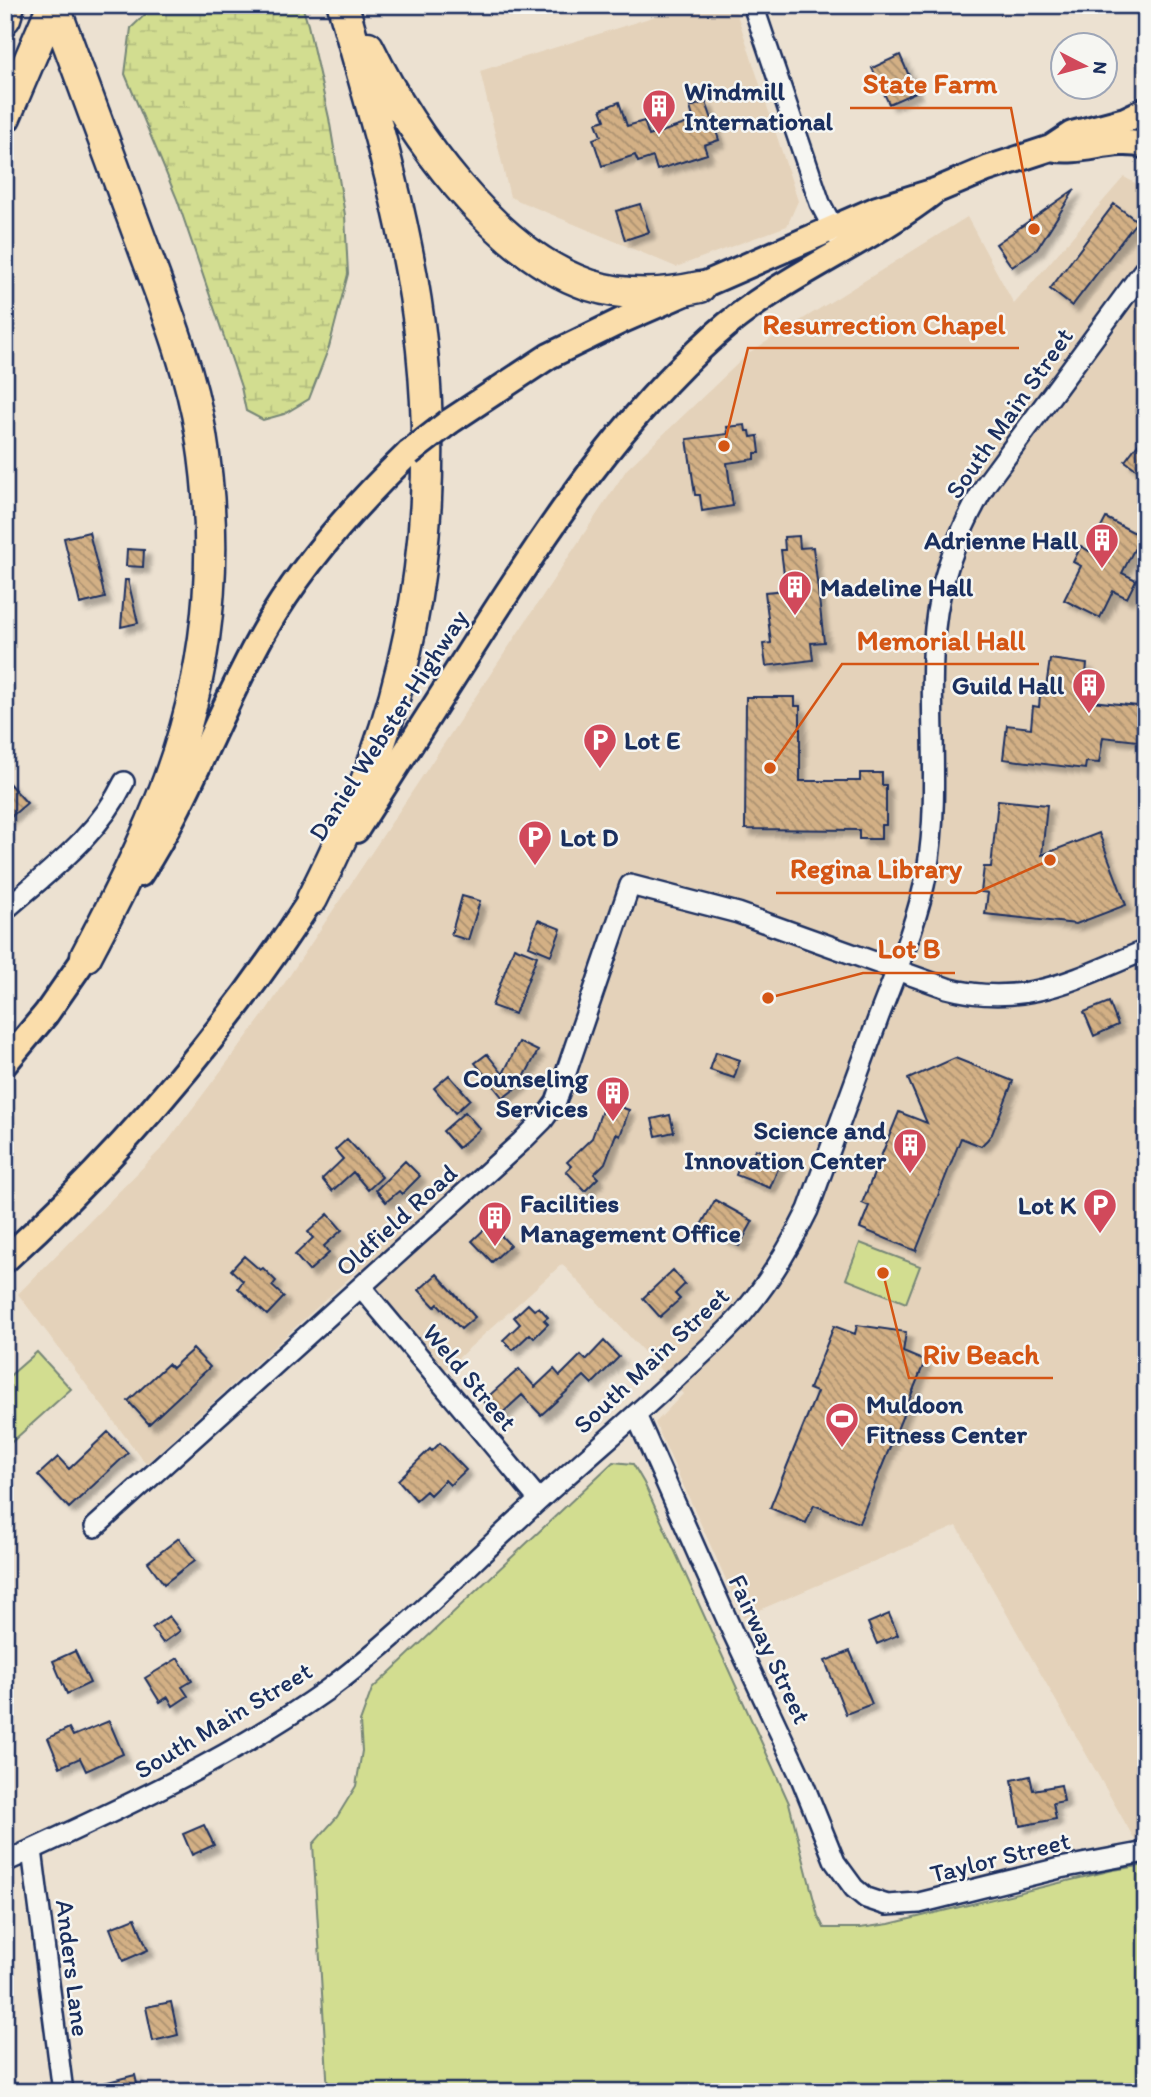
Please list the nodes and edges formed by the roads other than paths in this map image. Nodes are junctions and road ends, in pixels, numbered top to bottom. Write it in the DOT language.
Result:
graph roads {
  1 [pos="9,5"];
  2 [pos="54,5"];
  3 [pos="342,5"];
  4 [pos="349,5"];
  5 [pos="752,5"];
  6 [pos="5,18"];
  7 [pos="1146,110"];
  8 [pos="5,117"];
  9 [pos="1146,146"];
  10 [pos="1051,148"];
  11 [pos="839,239"];
  12 [pos="1146,267"];
  13 [pos="700,286"];
  14 [pos="124,782"];
  15 [pos="312,899"];
  16 [pos="5,910"];
  17 [pos="1146,950"];
  18 [pos="86,956"];
  19 [pos="898,969"];
  20 [pos="5,1063"];
  21 [pos="5,1260"];
  22 [pos="361,1287"];
  23 [pos="636,1415"];
  24 [pos="539,1500"];
  25 [pos="95,1527"];
  26 [pos="33,1850"];
  27 [pos="1146,1852"];
  28 [pos="5,1862"];
  29 [pos="866,1898"];
  30 [pos="63,2092"];
  1 -- 6 [label="highway"];
  2 -- 8 [label="highway"];
  2 -- 18 [label="highway"];
  3 -- 15 [label="highway"];
  4 -- 13 [label="highway"];
  5 -- 11 [label="street"];
  7 -- 10 [label="main road"];
  9 -- 10 [label="main road"];
  10 -- 11 [label="main road"];
  11 -- 13 [label="main road"];
  11 -- 15 [label="main road, Daniel Webster Highway"];
  12 -- 19 [label="street, South Main Street"];
  13 -- 18 [label="main road, bridge"];
  14 -- 16 [label="street"];
  15 -- 21 [label="main road, Daniel Webster Highway"];
  17 -- 19 [label="street"];
  18 -- 20 [label="main road"];
  19 -- 22 [label="street, Oldfield Road"];
  19 -- 23 [label="street, South Main Street"];
  22 -- 24 [label="street, Weld Street"];
  22 -- 25 [label="street, Oldfield Road"];
  23 -- 24 [label="street, South Main Street"];
  23 -- 29 [label="street, Fairway Street"];
  24 -- 26 [label="street, South Main Street"];
  26 -- 28 [label="street, South Main Street"];
  26 -- 30 [label="street, Anders Lane"];
  27 -- 29 [label="street, Taylor Street"];
}
